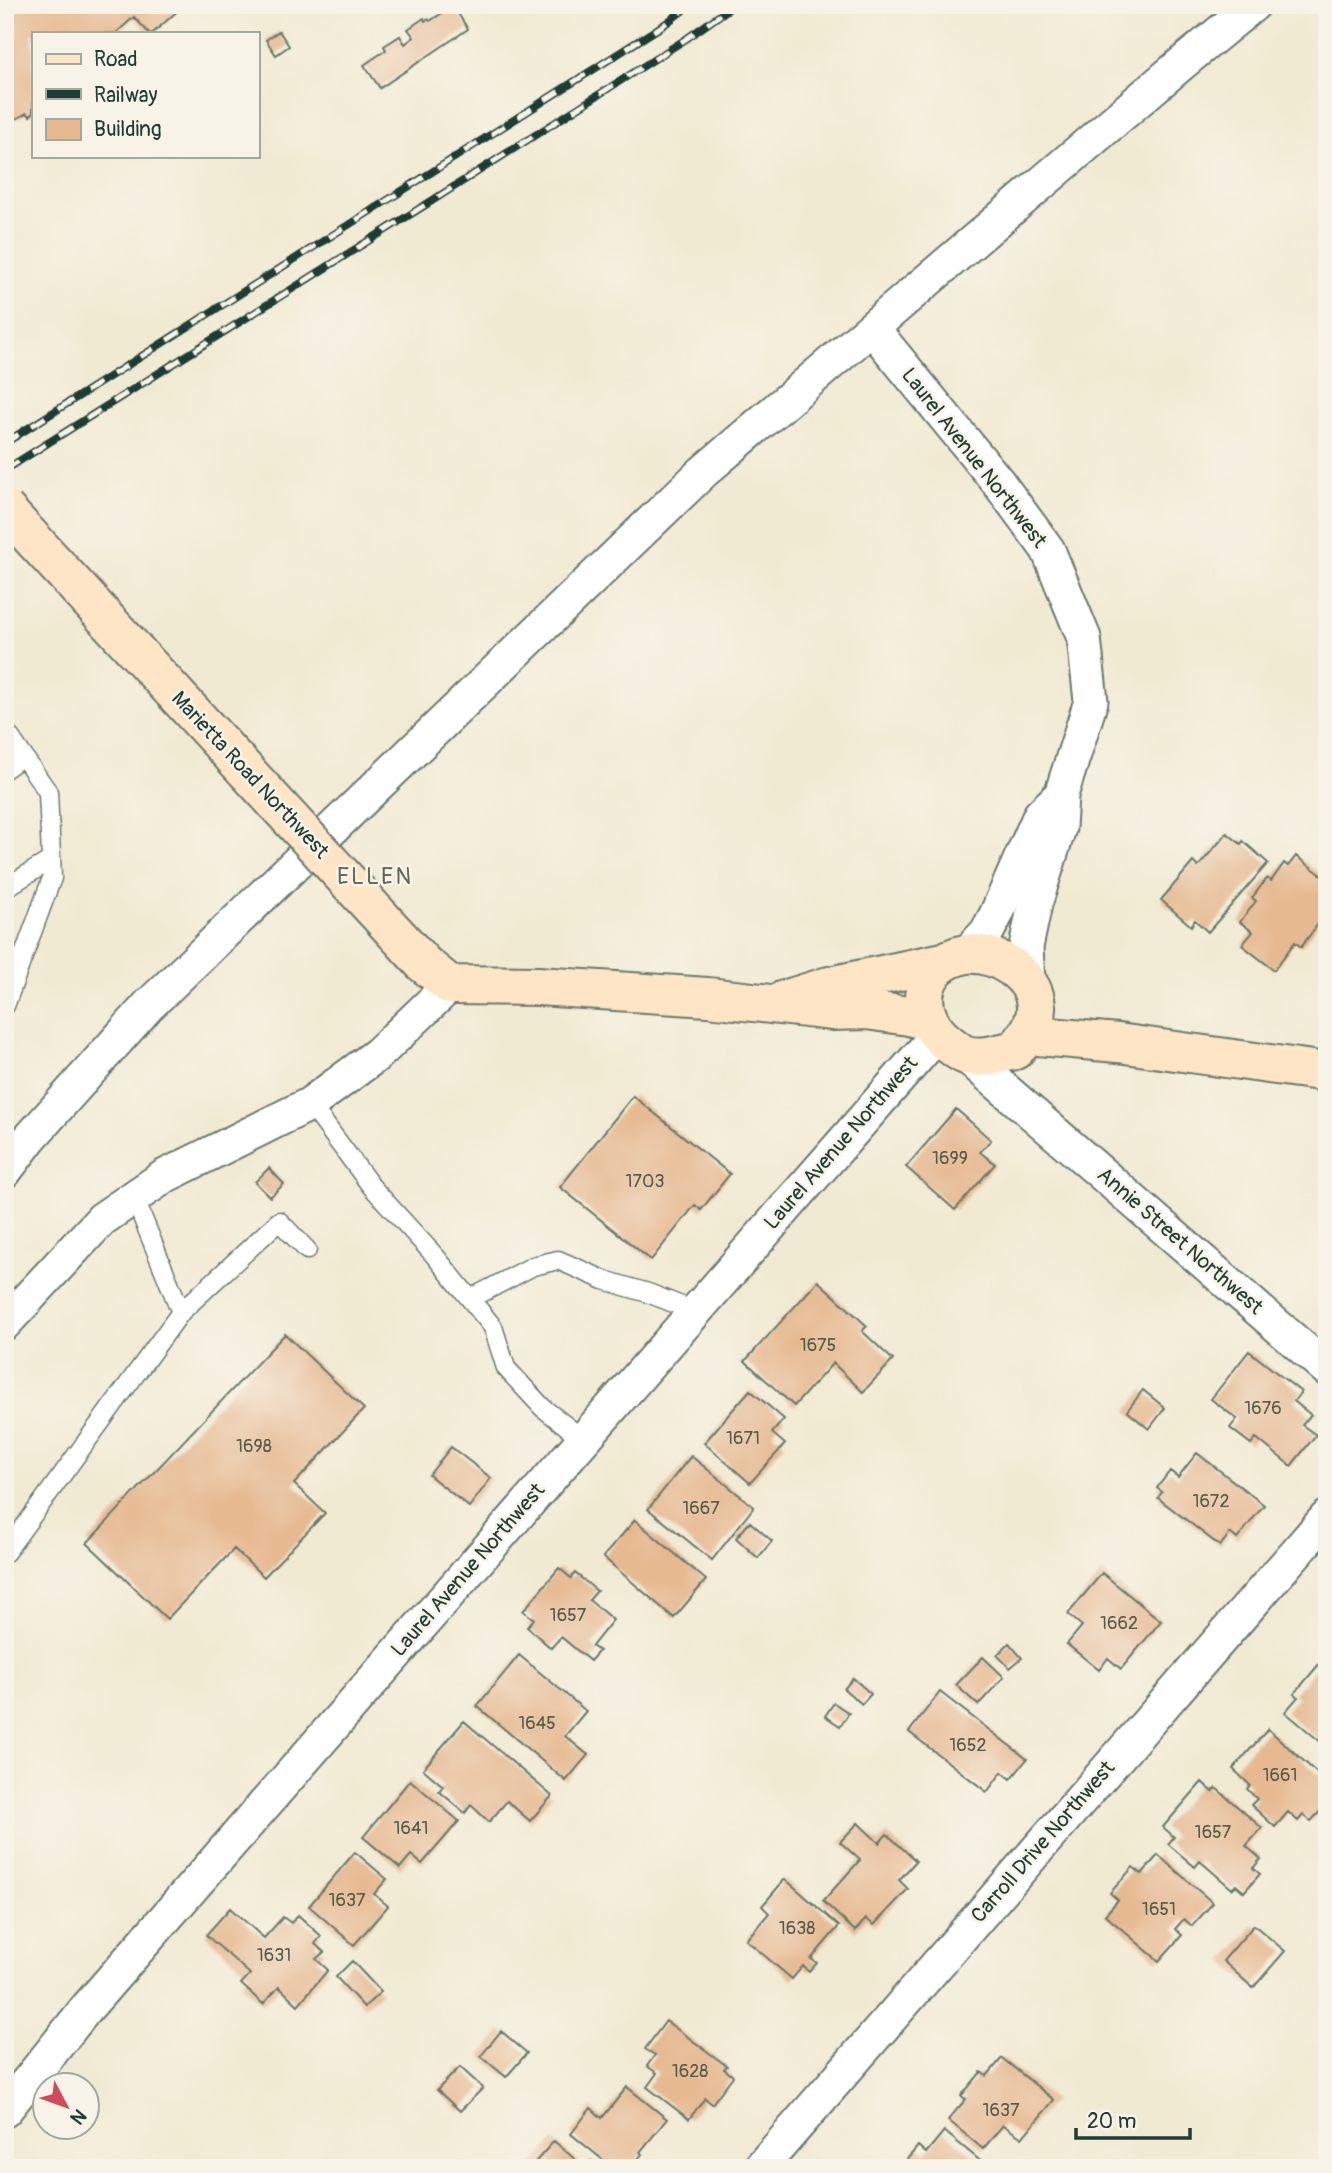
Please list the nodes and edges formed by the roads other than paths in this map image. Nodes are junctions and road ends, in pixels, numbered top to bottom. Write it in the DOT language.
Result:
graph roads {
  1 [pos="1253,5"];
  2 [pos="872,328"];
  3 [pos="5,509"];
  4 [pos="5,730"];
  5 [pos="23,757"];
  6 [pos="5,769"];
  7 [pos="1061,795"];
  8 [pos="51,859"];
  9 [pos="5,888"];
  10 [pos="954,958"];
  11 [pos="437,975"];
  12 [pos="772,1004"];
  13 [pos="5,1006"];
  14 [pos="1027,1018"];
  15 [pos="943,1037"];
  16 [pos="1327,1072"];
  17 [pos="310,1104"];
  18 [pos="1034,1113"];
  19 [pos="5,1171"];
  20 [pos="134,1196"];
  21 [pos="307,1250"];
  22 [pos="470,1299"];
  23 [pos="694,1311"];
  24 [pos="181,1312"];
  25 [pos="5,1323"];
  26 [pos="1327,1369"];
  27 [pos="583,1439"];
  28 [pos="1327,1517"];
  29 [pos="5,1553"];
  30 [pos="5,2110"];
  31 [pos="760,2168"];
  1 -- 2 [label="street"];
  2 -- 7 [label="street, Laurel Avenue Northwest"];
  2 -- 19 [label="street"];
  3 -- 11 [label="main road, Marietta Road Northwest, bridge"];
  4 -- 5 [label="lane"];
  5 -- 6 [label="lane"];
  5 -- 8 [label="lane"];
  7 -- 10 [label="street"];
  7 -- 14 [label="street"];
  8 -- 9 [label="lane"];
  8 -- 13 [label="lane"];
  10 -- 12 [label="main road"];
  10 -- 14 [label="main road"];
  10 -- 15 [label="main road"];
  11 -- 12 [label="main road"];
  11 -- 17 [label="street"];
  12 -- 15 [label="main road"];
  14 -- 15 [label="main road"];
  14 -- 16 [label="main road"];
  14 -- 18 [label="street"];
  15 -- 18 [label="street, Annie Street Northwest"];
  15 -- 23 [label="street, Laurel Avenue Northwest"];
  17 -- 20 [label="street"];
  17 -- 22 [label="lane"];
  18 -- 26 [label="street, Annie Street Northwest"];
  20 -- 24 [label="lane"];
  20 -- 25 [label="street"];
  21 -- 24 [label="lane"];
  22 -- 23 [label="lane"];
  22 -- 27 [label="lane"];
  23 -- 27 [label="street, Laurel Avenue Northwest"];
  24 -- 29 [label="lane"];
  27 -- 30 [label="street, Laurel Avenue Northwest"];
  28 -- 31 [label="street, Carroll Drive Northwest"];
}
